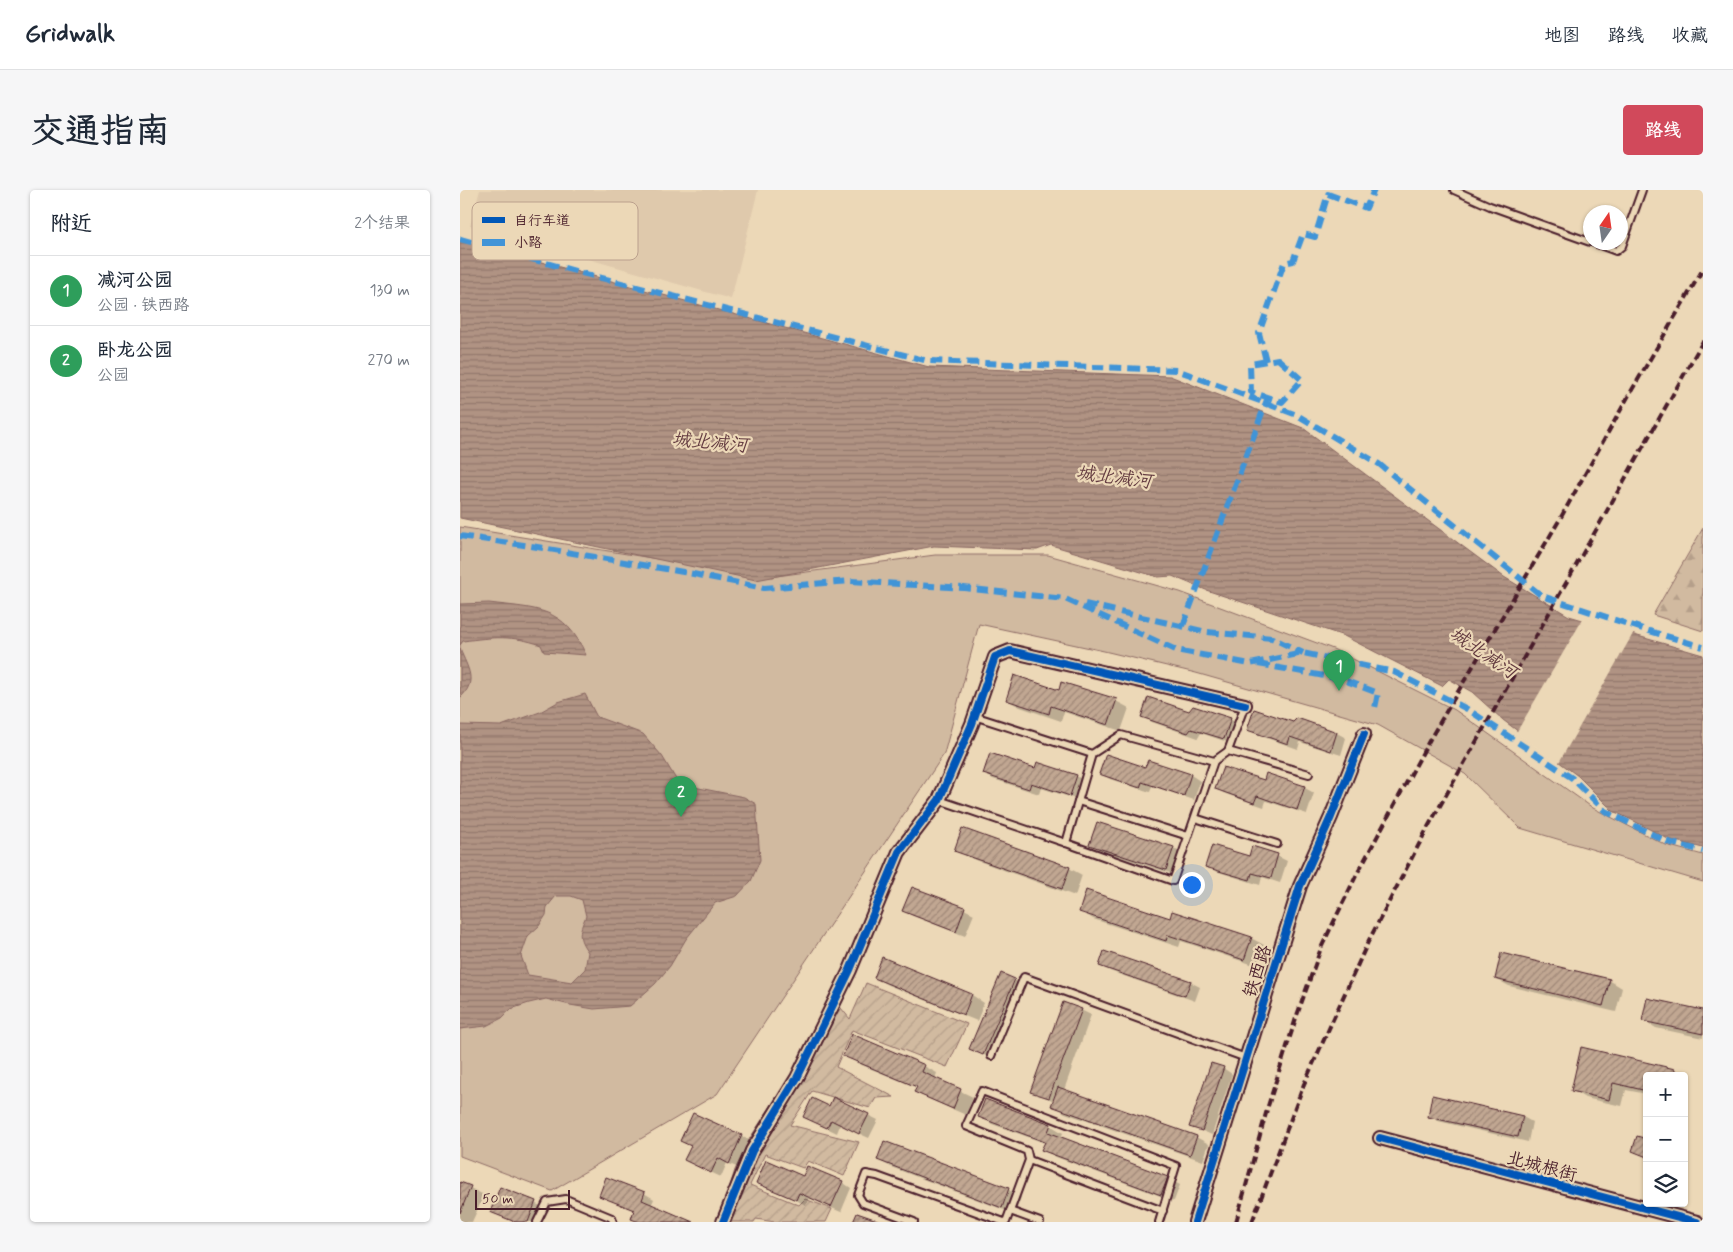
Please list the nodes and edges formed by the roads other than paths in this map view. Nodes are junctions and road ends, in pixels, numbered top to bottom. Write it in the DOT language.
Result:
graph roads {
  1 [pos="1454,190"];
  2 [pos="1642,190"];
  3 [pos="1628,229"];
  4 [pos="1583,239"];
  5 [pos="1245,706"];
  6 [pos="974,716"];
  7 [pos="1364,734"];
  8 [pos="1228,751"];
  9 [pos="1092,754"];
  10 [pos="1214,761"];
  11 [pos="1309,774"];
  12 [pos="940,800"];
  13 [pos="1078,801"];
  14 [pos="1194,818"];
  15 [pos="1188,836"];
  16 [pos="1066,844"];
  17 [pos="1277,844"];
  18 [pos="991,1056"];
  19 [pos="1246,1058"];
  20 [pos="1380,1138"];
  21 [pos="1029,1160"];
  22 [pos="1010,1211"];
  23 [pos="1163,1211"];
  24 [pos="537,1222"];
  25 [pos="613,1222"];
  26 [pos="723,1222"];
  27 [pos="914,1222"];
  28 [pos="1005,1222"];
  29 [pos="1040,1222"];
  30 [pos="1159,1222"];
  31 [pos="1195,1222"];
  32 [pos="1697,1222"];
  1 -- 4 [label="lane"];
  2 -- 3 [label="lane"];
  5 -- 6 [label="street"];
  5 -- 8 [label="lane"];
  6 -- 9 [label="lane"];
  6 -- 12 [label="street"];
  7 -- 19 [label="street, 铁西路"];
  8 -- 10 [label="lane"];
  8 -- 11 [label="lane"];
  9 -- 10 [label="lane"];
  9 -- 13 [label="lane"];
  10 -- 14 [label="lane"];
  12 -- 16 [label="lane"];
  12 -- 26 [label="street"];
  13 -- 15 [label="lane"];
  13 -- 16 [label="lane"];
  14 -- 15 [label="lane"];
  14 -- 17 [label="lane"];
  15 -- 16 [label="lane"];
  18 -- 19 [label="lane"];
  19 -- 31 [label="street, 铁西路"];
  20 -- 32 [label="street, 北城根街"];
  21 -- 22 [label="lane"];
  21 -- 23 [label="lane"];
  21 -- 23 [label="lane"];
  22 -- 28 [label="lane"];
  22 -- 29 [label="lane"];
  23 -- 30 [label="lane"];
  24 -- 25 [label="lane"];
  27 -- 28 [label="lane"];
}
